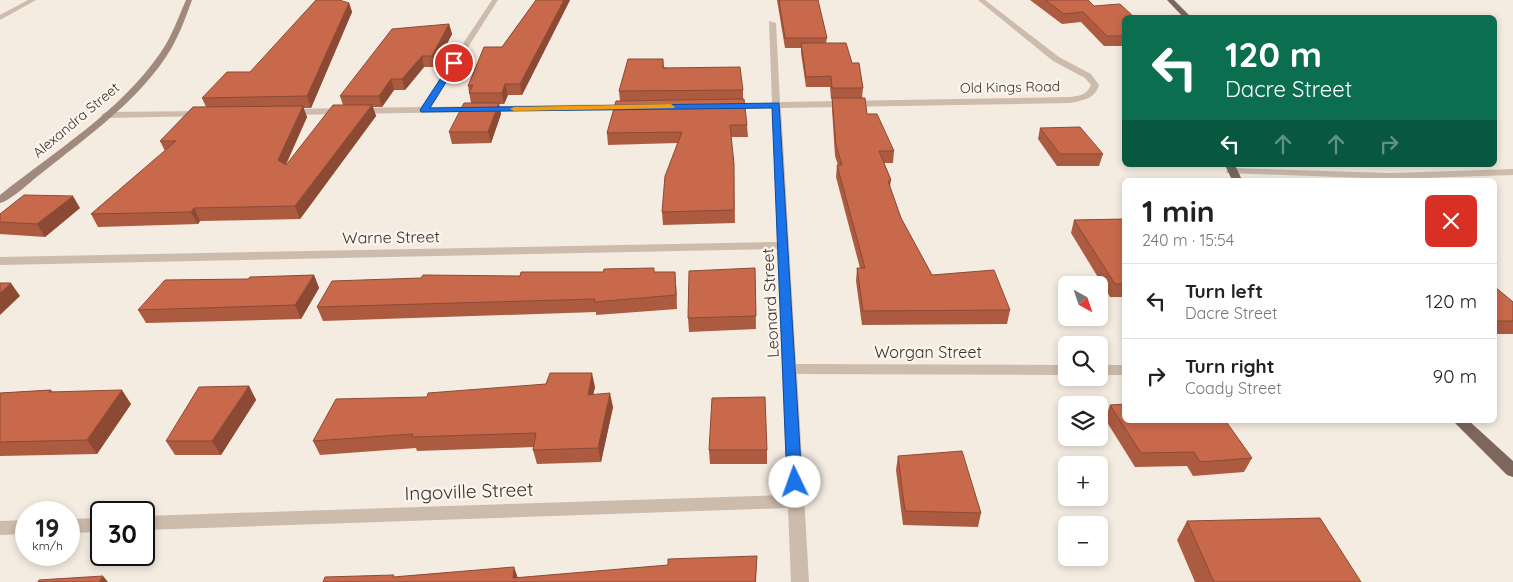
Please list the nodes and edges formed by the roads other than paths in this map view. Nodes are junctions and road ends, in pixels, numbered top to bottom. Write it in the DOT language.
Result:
graph roads {
  1 [pos="33,0"];
  2 [pos="189,0"];
  3 [pos="495,0"];
  4 [pos="981,0"];
  5 [pos="1170,0"];
  6 [pos="1186,15"];
  7 [pos="0,18"];
  8 [pos="772,23"];
  9 [pos="776,105"];
  10 [pos="717,106"];
  11 [pos="639,107"];
  12 [pos="424,110"];
  13 [pos="275,113"];
  14 [pos="215,114"];
  15 [pos="106,115"];
  16 [pos="1233,172"];
  17 [pos="1513,172"];
  18 [pos="0,200"];
  19 [pos="783,245"];
  20 [pos="0,261"];
  21 [pos="789,370"];
  22 [pos="1058,370"];
  23 [pos="1108,370"];
  24 [pos="1122,370"];
  25 [pos="1462,423"];
  26 [pos="1513,471"];
  27 [pos="796,501"];
  28 [pos="155,523"];
  29 [pos="15,527"];
  30 [pos="0,528"];
  31 [pos="800,582"];
  1 -- 7 [label="street"];
  2 -- 15 [label="main road, Alexandra Street"];
  3 -- 12 [label="street"];
  4 -- 9 [label="street, Old Kings Road"];
  5 -- 6 [label="main road"];
  8 -- 9 [label="street, Leonard Street"];
  9 -- 10 [label="street"];
  9 -- 19 [label="street, Leonard Street"];
  11 -- 12 [label="street"];
  12 -- 13 [label="street"];
  14 -- 15 [label="street"];
  15 -- 18 [label="main road, Alexandra Street"];
  16 -- 17 [label="street"];
  19 -- 20 [label="street, Warne Street"];
  19 -- 21 [label="street, Leonard Street"];
  21 -- 22 [label="street, Worgan Street"];
  21 -- 27 [label="street, Leonard Street"];
  23 -- 24 [label="street"];
  25 -- 26 [label="main road"];
  27 -- 28 [label="street, Ingoville Street"];
  27 -- 31 [label="street, Leonard Street"];
  29 -- 30 [label="street"];
}
